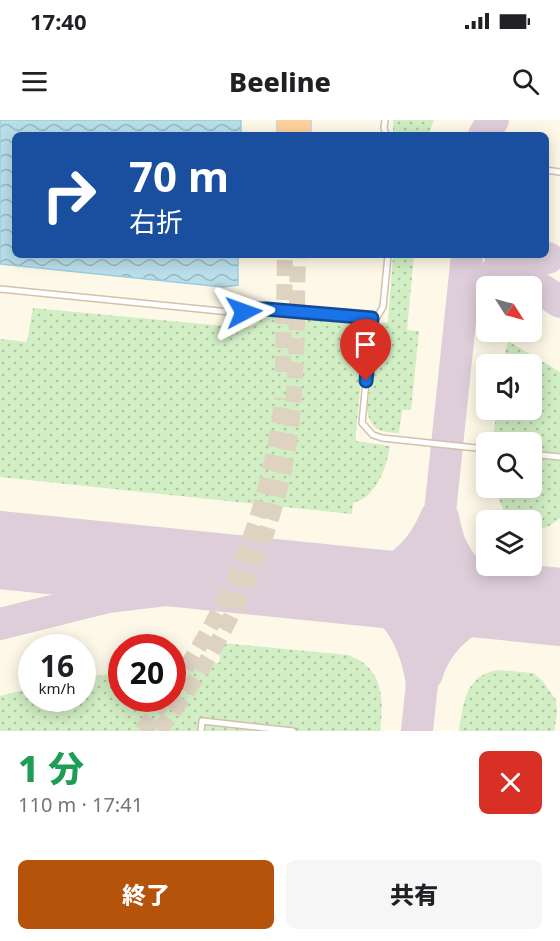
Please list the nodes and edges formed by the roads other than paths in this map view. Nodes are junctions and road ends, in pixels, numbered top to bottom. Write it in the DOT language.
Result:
graph roads {
  1 [pos="388,258"];
  2 [pos="0,289"];
  3 [pos="372,318"];
  4 [pos="476,448"];
  5 [pos="542,455"];
  6 [pos="560,457"];
  7 [pos="201,731"];
  8 [pos="293,731"];
  1 -- 3 [label="lane"];
  2 -- 3 [label="lane"];
  3 -- 4 [label="lane"];
  5 -- 6 [label="lane"];
  7 -- 8 [label="lane"];
}
